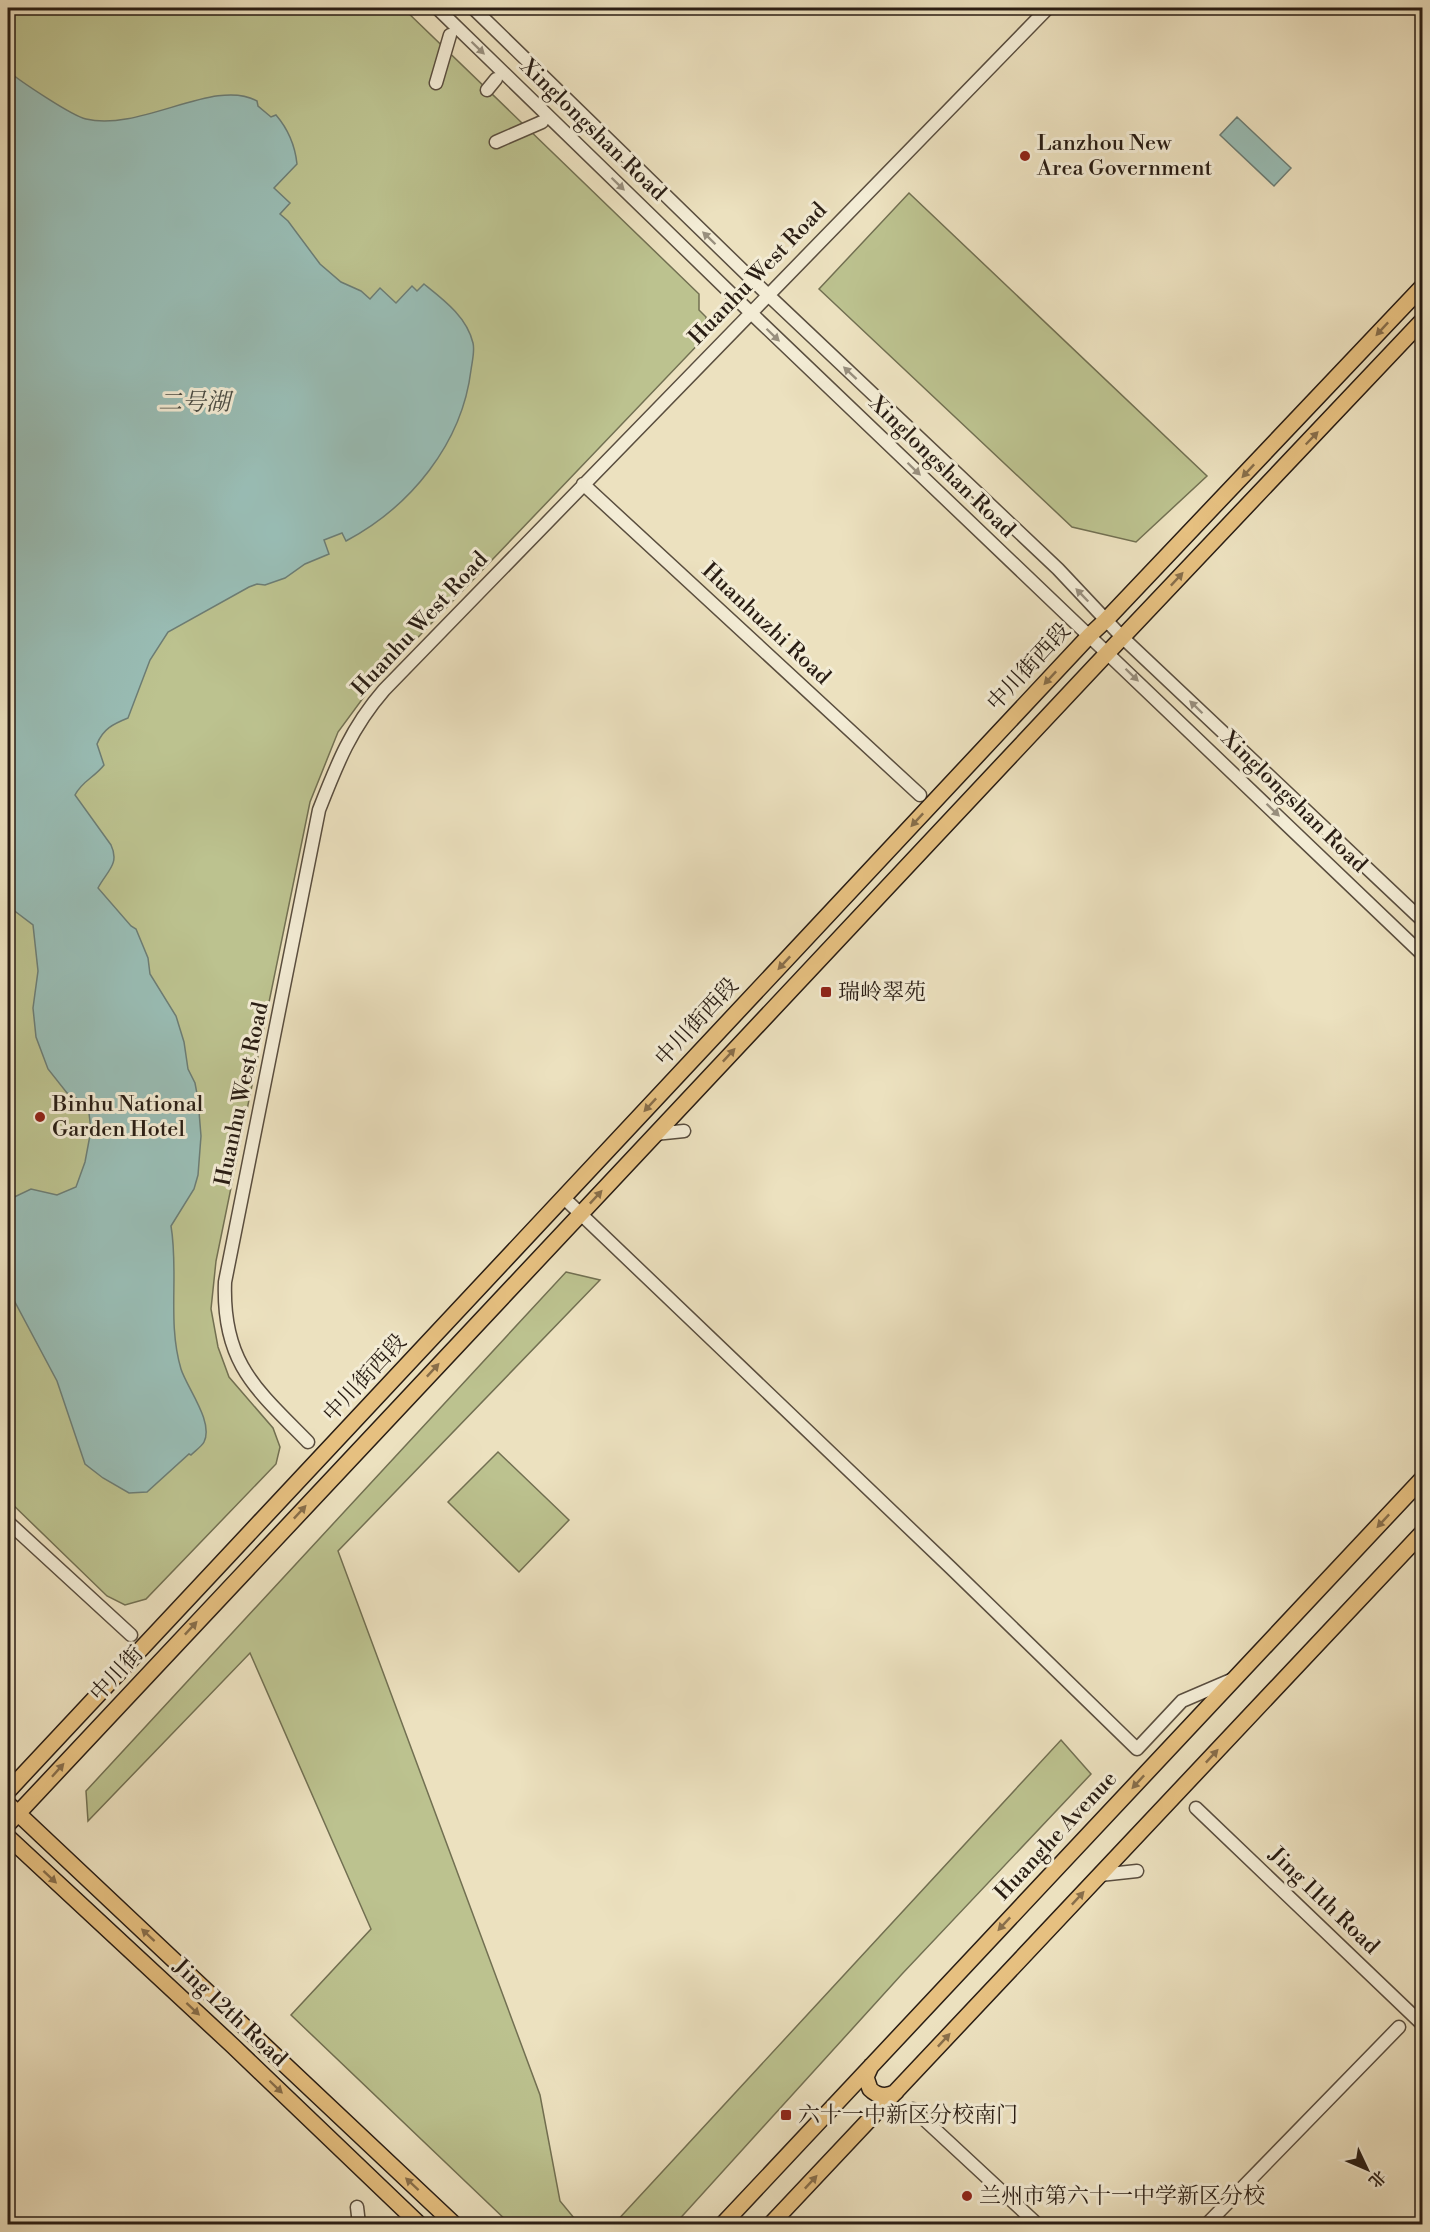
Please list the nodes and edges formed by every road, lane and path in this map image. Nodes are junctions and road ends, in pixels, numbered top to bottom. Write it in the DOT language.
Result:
graph roads {
  1 [pos="436,8"];
  2 [pos="473,8"];
  3 [pos="1048,8"];
  4 [pos="450,35"];
  5 [pos="496,79"];
  6 [pos="436,83"];
  7 [pos="487,90"];
  8 [pos="542,122"];
  9 [pos="496,142"];
  10 [pos="1422,287"];
  11 [pos="767,294"];
  12 [pos="750,312"];
  13 [pos="1422,321"];
  14 [pos="583,484"];
  15 [pos="1141,584"];
  16 [pos="1157,601"];
  17 [pos="1106,620"];
  18 [pos="1090,635"];
  19 [pos="1122,637"];
  20 [pos="1108,652"];
  21 [pos="920,795"];
  22 [pos="1422,920"];
  23 [pos="1422,954"];
  24 [pos="684,1131"];
  25 [pos="655,1134"];
  26 [pos="564,1198"];
  27 [pos="580,1214"];
  28 [pos="308,1442"];
  29 [pos="1422,1479"];
  30 [pos="8,1522"];
  31 [pos="1422,1533"];
  32 [pos="260,1554"];
  33 [pos="130,1635"];
  34 [pos="1235,1678"];
  35 [pos="8,1791"];
  36 [pos="1196,1808"];
  37 [pos="11,1814"];
  38 [pos="8,1837"];
  39 [pos="1137,1871"];
  40 [pos="1100,1875"];
  41 [pos="1422,2024"];
  42 [pos="1399,2027"];
  43 [pos="871,2066"];
  44 [pos="897,2091"];
  45 [pos="913,2109"];
  46 [pos="357,2207"];
  47 [pos="359,2224"];
  48 [pos="419,2224"];
  49 [pos="454,2224"];
  50 [pos="723,2224"];
  51 [pos="771,2224"];
  52 [pos="1037,2224"];
  53 [pos="1207,2224"];
  1 -- 12 [label="street, Xinglongshan Road, one-way"];
  11 -- 2 [label="street, Xinglongshan Road, one-way"];
  3 -- 11 [label="street, Huanhu West Road"];
  4 -- 6 [label="street"];
  5 -- 7 [label="street"];
  8 -- 9 [label="street"];
  10 -- 15 [label="main road, 中川街西段, one-way"];
  11 -- 12 [label="street, Huanhu West Road"];
  17 -- 11 [label="street, Xinglongshan Road, one-way"];
  12 -- 14 [label="street, Huanhu West Road"];
  12 -- 18 [label="street, Xinglongshan Road, one-way"];
  16 -- 13 [label="main road, 中川街西段, one-way"];
  14 -- 21 [label="street, Huanhuzhi Road"];
  14 -- 28 [label="street, Huanhu West Road"];
  15 -- 16 [label="main road"];
  15 -- 17 [label="main road, 中川街西段"];
  16 -- 19 [label="main road, 中川街西段"];
  17 -- 18 [label="main road, 中川街西段"];
  17 -- 19 [label="street, Xinglongshan Road"];
  18 -- 20 [label="street, Xinglongshan Road"];
  18 -- 26 [label="main road, 中川街西段, one-way"];
  19 -- 20 [label="main road, 中川街西段"];
  22 -- 19 [label="street, Xinglongshan Road, one-way"];
  20 -- 23 [label="street, Xinglongshan Road, one-way"];
  25 -- 20 [label="main road, 中川街西段, one-way"];
  24 -- 25 [label="street"];
  27 -- 25 [label="main road, 中川街西段, one-way"];
  26 -- 27 [label="street"];
  26 -- 35 [label="main road, 中川街西段"];
  32 -- 27 [label="main road, 中川街西段, one-way"];
  27 -- 34 [label="street"];
  29 -- 34 [label="main road, Huanghe Avenue, one-way"];
  30 -- 33 [label="street"];
  40 -- 31 [label="main road, one-way"];
  37 -- 32 [label="main road, 中川街, one-way"];
  34 -- 43 [label="main road, Huanghe Avenue, one-way"];
  36 -- 41 [label="street, Jing 11th Road"];
  49 -- 37 [label="main road, one-way"];
  38 -- 48 [label="main road, Jing 12th Road, one-way"];
  39 -- 40 [label="street"];
  44 -- 40 [label="main road, one-way"];
  42 -- 53 [label="street"];
  43 -- 44 [label="main road"];
  43 -- 50 [label="main road, Huanghe Avenue"];
  51 -- 44 [label="main road, one-way"];
  45 -- 52 [label="street"];
  46 -- 47 [label="street"];
}
